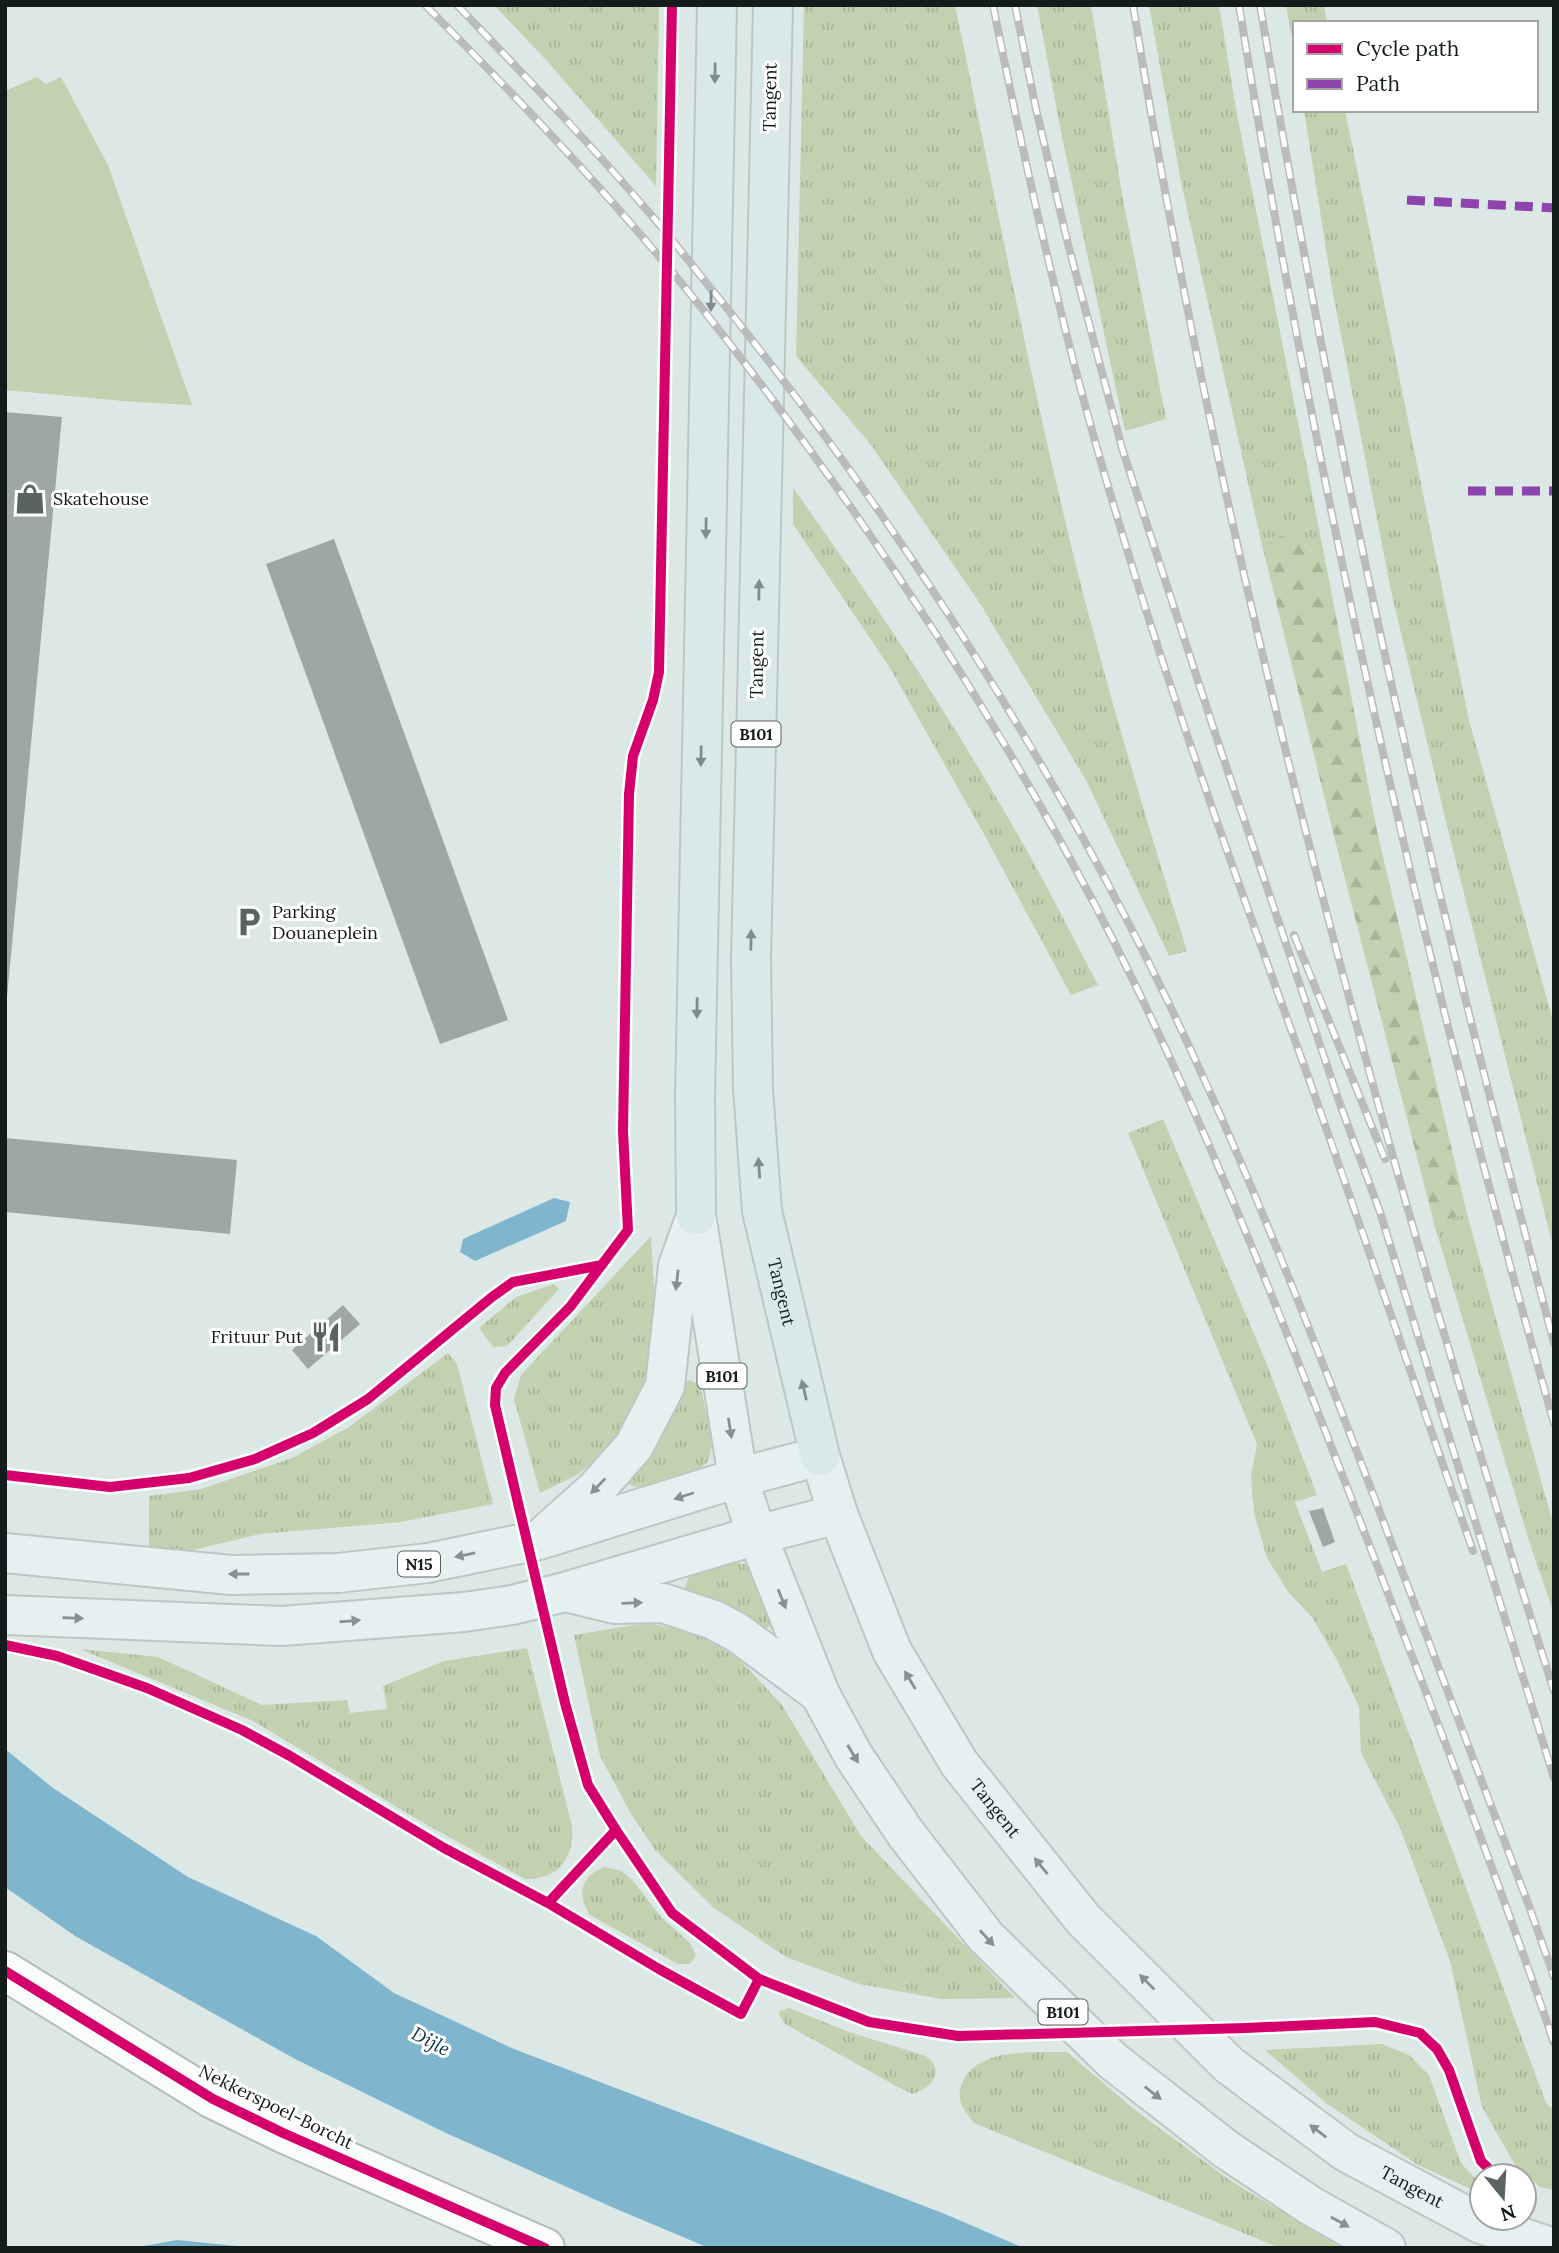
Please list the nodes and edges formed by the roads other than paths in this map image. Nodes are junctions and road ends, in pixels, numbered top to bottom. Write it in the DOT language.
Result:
graph roads {
  1 [pos="717,5"];
  2 [pos="773,5"];
  3 [pos="696,1215"];
  4 [pos="820,1456"];
  5 [pos="738,1478"];
  6 [pos="838,1514"];
  7 [pos="757,1535"];
  8 [pos="539,1540"];
  9 [pos="5,1553"];
  10 [pos="565,1592"];
  11 [pos="5,1615"];
  12 [pos="820,1694"];
  13 [pos="5,1971"];
  14 [pos="545,2248"];
  15 [pos="1386,2248"];
  16 [pos="1554,2248"];
  1 -- 3 [label="highway, B101, one-way"];
  4 -- 2 [label="highway, Tangent / B101, one-way"];
  3 -- 5 [label="main road, B101, one-way"];
  3 -- 8 [label="main road, one-way"];
  4 -- 5 [label="main road, N15"];
  4 -- 6 [label="main road, Tangent / B101"];
  5 -- 7 [label="main road, B101"];
  5 -- 8 [label="main road, N15, one-way"];
  6 -- 7 [label="main road"];
  16 -- 6 [label="main road, Tangent / B101, one-way"];
  7 -- 10 [label="main road"];
  7 -- 12 [label="main road, B101, one-way"];
  8 -- 9 [label="main road, N15, one-way"];
  11 -- 10 [label="main road, one-way"];
  10 -- 12 [label="main road, one-way"];
  12 -- 15 [label="main road, B101, one-way"];
  13 -- 14 [label="lane, Nekkerspoel-Borcht"];
}
